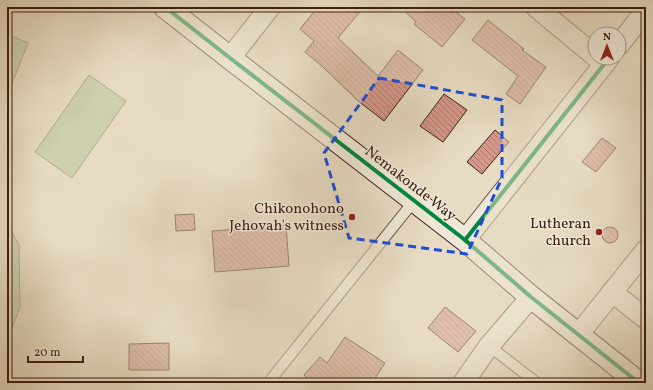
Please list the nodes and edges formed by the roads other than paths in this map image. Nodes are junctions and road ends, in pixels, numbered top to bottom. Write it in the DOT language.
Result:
graph roads {
  1 [pos="165,7"];
  2 [pos="270,7"];
  3 [pos="536,7"];
  4 [pos="646,10"];
  5 [pos="627,35"];
  6 [pos="587,47"];
  7 [pos="230,58"];
  8 [pos="597,66"];
  9 [pos="414,201"];
  10 [pos="465,240"];
  11 [pos="646,250"];
  12 [pos="612,292"];
  13 [pos="531,296"];
  14 [pos="646,319"];
  15 [pos="578,335"];
  16 [pos="489,346"];
  17 [pos="268,383"];
  18 [pos="463,383"];
  19 [pos="537,383"];
  20 [pos="639,383"];
  1 -- 7 [label="street, Nemakonde Way"];
  2 -- 7 [label="street"];
  3 -- 6 [label="street"];
  4 -- 5 [label="street"];
  7 -- 9 [label="street, Nemakonde Way"];
  8 -- 10 [label="street"];
  9 -- 10 [label="street, Nemakonde Way"];
  9 -- 17 [label="lane"];
  10 -- 13 [label="street, Nemakonde Way"];
  11 -- 12 [label="street"];
  12 -- 14 [label="street"];
  12 -- 15 [label="street"];
  13 -- 15 [label="street, Nemakonde Way"];
  13 -- 16 [label="street"];
  15 -- 20 [label="street, Nemakonde Way"];
  16 -- 18 [label="street"];
  16 -- 19 [label="lane"];
}
